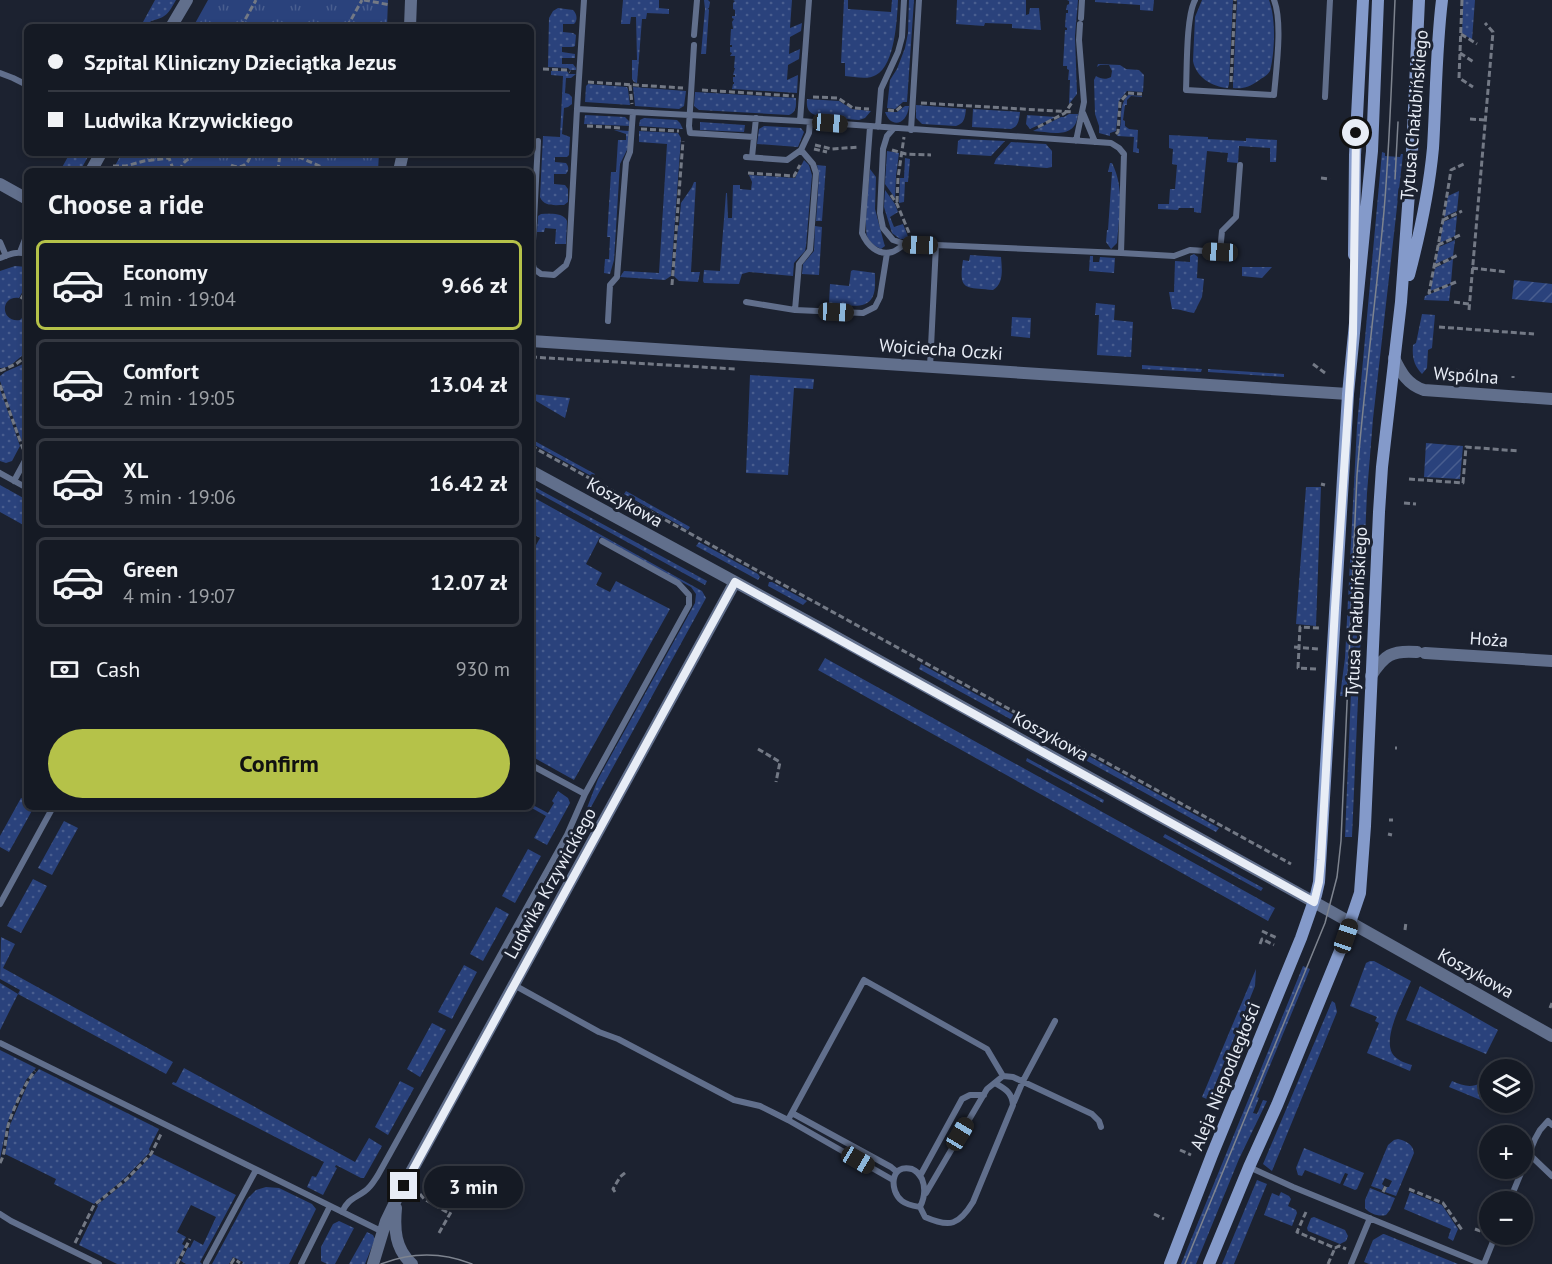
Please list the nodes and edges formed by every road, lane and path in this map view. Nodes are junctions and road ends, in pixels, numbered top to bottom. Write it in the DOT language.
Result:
graph roads {
  1 [pos="187,0"];
  2 [pos="255,0"];
  3 [pos="363,0"];
  4 [pos="411,0"];
  5 [pos="584,0"];
  6 [pos="697,0"];
  7 [pos="809,0"];
  8 [pos="904,0"];
  9 [pos="919,0"];
  10 [pos="1082,0"];
  11 [pos="1196,0"];
  12 [pos="1235,0"];
  13 [pos="1274,0"];
  14 [pos="1330,0"];
  15 [pos="1363,0"];
  16 [pos="1378,0"];
  17 [pos="1419,0"];
  18 [pos="1442,0"];
  19 [pos="1462,0"];
  20 [pos="390,4"];
  21 [pos="1485,23"];
  22 [pos="173,24"];
  23 [pos="243,24"];
  24 [pos="349,24"];
  25 [pos="410,24"];
  26 [pos="1461,34"];
  27 [pos="694,35"];
  28 [pos="694,45"];
  29 [pos="1477,45"];
  30 [pos="1460,53"];
  31 [pos="1475,63"];
  32 [pos="543,69"];
  33 [pos="576,72"];
  34 [pos="0,73"];
  35 [pos="588,82"];
  36 [pos="24,84"];
  37 [pos="630,85"];
  38 [pos="1473,87"];
  39 [pos="686,89"];
  40 [pos="695,89"];
  41 [pos="1230,93"];
  42 [pos="1142,94"];
  43 [pos="796,96"];
  44 [pos="806,96"];
  45 [pos="1077,96"];
  46 [pos="1325,97"];
  47 [pos="909,103"];
  48 [pos="916,103"];
  49 [pos="577,109"];
  50 [pos="633,109"];
  51 [pos="872,109"];
  52 [pos="885,110"];
  53 [pos="1065,113"];
  54 [pos="1082,113"];
  55 [pos="689,115"];
  56 [pos="756,118"];
  57 [pos="1470,118"];
  58 [pos="1485,120"];
  59 [pos="800,121"];
  60 [pos="810,122"];
  61 [pos="576,126"];
  62 [pos="870,127"];
  63 [pos="878,127"];
  64 [pos="629,128"];
  65 [pos="894,128"];
  66 [pos="636,129"];
  67 [pos="911,129"];
  68 [pos="1031,130"];
  69 [pos="682,131"];
  70 [pos="905,135"];
  71 [pos="1116,136"];
  72 [pos="754,137"];
  73 [pos="684,138"];
  74 [pos="538,141"];
  75 [pos="1076,141"];
  76 [pos="1095,142"];
  77 [pos="808,146"];
  78 [pos="859,147"];
  79 [pos="801,150"];
  80 [pos="888,150"];
  81 [pos="902,152"];
  82 [pos="931,155"];
  83 [pos="197,156"];
  84 [pos="250,156"];
  85 [pos="297,156"];
  86 [pos="169,158"];
  87 [pos="803,159"];
  88 [pos="1466,163"];
  89 [pos="231,165"];
  90 [pos="1240,165"];
  91 [pos="113,166"];
  92 [pos="172,168"];
  93 [pos="181,168"];
  94 [pos="239,168"];
  95 [pos="239,168"];
  96 [pos="324,168"];
  97 [pos="748,173"];
  98 [pos="1320,178"];
  99 [pos="1330,179"];
  100 [pos="0,184"];
  101 [pos="891,195"];
  102 [pos="24,197"];
  103 [pos="897,204"];
  104 [pos="1462,211"];
  105 [pos="1443,220"];
  106 [pos="534,221"];
  107 [pos="1460,235"];
  108 [pos="910,236"];
  109 [pos="0,242"];
  110 [pos="904,244"];
  111 [pos="936,245"];
  112 [pos="1438,245"];
  113 [pos="24,253"];
  114 [pos="887,253"];
  115 [pos="1121,253"];
  116 [pos="1458,255"];
  117 [pos="3,257"];
  118 [pos="1434,266"];
  119 [pos="1472,268"];
  120 [pos="534,269"];
  121 [pos="1507,272"];
  122 [pos="1456,282"];
  123 [pos="672,285"];
  124 [pos="24,294"];
  125 [pos="21,298"];
  126 [pos="746,302"];
  127 [pos="1401,302"];
  128 [pos="1454,302"];
  129 [pos="1469,304"];
  130 [pos="795,310"];
  131 [pos="1469,310"];
  132 [pos="608,321"];
  133 [pos="1439,327"];
  134 [pos="1353,334"];
  135 [pos="1534,334"];
  136 [pos="534,341"];
  137 [pos="24,358"];
  138 [pos="1394,358"];
  139 [pos="1313,364"];
  140 [pos="930,367"];
  141 [pos="0,372"];
  142 [pos="1325,373"];
  143 [pos="0,385"];
  144 [pos="1348,394"];
  145 [pos="1552,399"];
  146 [pos="534,448"];
  147 [pos="24,450"];
  148 [pos="1519,451"];
  149 [pos="24,459"];
  150 [pos="0,473"];
  151 [pos="534,473"];
  152 [pos="1409,479"];
  153 [pos="14,481"];
  154 [pos="24,486"];
  155 [pos="1404,503"];
  156 [pos="1416,504"];
  157 [pos="602,541"];
  158 [pos="735,582"];
  159 [pos="1319,628"];
  160 [pos="1297,647"];
  161 [pos="1318,649"];
  162 [pos="1552,661"];
  163 [pos="1316,669"];
  164 [pos="1371,676"];
  165 [pos="758,749"];
  166 [pos="534,767"];
  167 [pos="776,782"];
  168 [pos="585,794"];
  169 [pos="51,810"];
  170 [pos="1291,864"];
  171 [pos="1314,902"];
  172 [pos="0,904"];
  173 [pos="1406,922"];
  174 [pos="1351,923"];
  175 [pos="1405,930"];
  176 [pos="1262,931"];
  177 [pos="1277,938"];
  178 [pos="1260,944"];
  179 [pos="1274,945"];
  180 [pos="514,985"];
  181 [pos="1552,1003"];
  182 [pos="1550,1008"];
  183 [pos="1055,1022"];
  184 [pos="1552,1036"];
  185 [pos="0,1043"];
  186 [pos="42,1064"];
  187 [pos="1003,1076"];
  188 [pos="1023,1081"];
  189 [pos="995,1083"];
  190 [pos="984,1095"];
  191 [pos="1013,1105"];
  192 [pos="792,1113"];
  193 [pos="788,1119"];
  194 [pos="165,1125"];
  195 [pos="1552,1125"];
  196 [pos="1101,1127"];
  197 [pos="1533,1145"];
  198 [pos="1180,1150"];
  199 [pos="1191,1155"];
  200 [pos="1533,1158"];
  201 [pos="0,1163"];
  202 [pos="1249,1167"];
  203 [pos="256,1170"];
  204 [pos="626,1172"];
  205 [pos="897,1172"];
  206 [pos="920,1176"];
  207 [pos="1552,1176"];
  208 [pos="893,1180"];
  209 [pos="1386,1186"];
  210 [pos="1410,1189"];
  211 [pos="615,1192"];
  212 [pos="1383,1192"];
  213 [pos="926,1193"];
  214 [pos="420,1194"];
  215 [pos="397,1201"];
  216 [pos="330,1206"];
  217 [pos="921,1207"];
  218 [pos="342,1212"];
  219 [pos="1306,1212"];
  220 [pos="0,1214"];
  221 [pos="1154,1214"];
  222 [pos="1370,1218"];
  223 [pos="1164,1219"];
  224 [pos="1455,1221"];
  225 [pos="1464,1224"];
  226 [pos="1475,1229"];
  227 [pos="1461,1230"];
  228 [pos="1479,1231"];
  229 [pos="383,1232"];
  230 [pos="439,1233"];
  231 [pos="190,1239"];
  232 [pos="1491,1245"];
  233 [pos="1335,1248"];
  234 [pos="1346,1249"];
  235 [pos="71,1250"];
  236 [pos="178,1262"];
  237 [pos="406,1262"];
  238 [pos="206,1263"];
  239 [pos="240,1263"];
  240 [pos="99,1264"];
  241 [pos="184,1264"];
  242 [pos="231,1264"];
  243 [pos="301,1264"];
  244 [pos="373,1264"];
  245 [pos="1170,1264"];
  246 [pos="1209,1264"];
  247 [pos="1328,1264"];
  248 [pos="1351,1264"];
  249 [pos="1483,1264"];
  1 -- 22 [label="street"];
  2 -- 23 [label="path"];
  3 -- 20 [label="path"];
  3 -- 24 [label="path"];
  4 -- 25 [label="street"];
  5 -- 49 [label="lane"];
  6 -- 27 [label="lane"];
  7 -- 59 [label="lane"];
  8 -- 63 [label="lane"];
  9 -- 67 [label="lane"];
  10 -- 54 [label="lane"];
  11 -- 41 [label="lane"];
  12 -- 41 [label="path"];
  13 -- 41 [label="lane"];
  14 -- 46 [label="lane"];
  15 -- 134 [label="main road, Tytusa Chałubińskiego"];
  16 -- 134 [label="main road, Tytusa Chałubińskiego"];
  17 -- 127 [label="main road, Tytusa Chałubińskiego"];
  18 -- 127 [label="main road, Tytusa Chałubińskiego"];
  19 -- 26 [label="path"];
  21 -- 58 [label="path"];
  26 -- 29 [label="path"];
  26 -- 30 [label="path"];
  28 -- 55 [label="lane"];
  30 -- 31 [label="path"];
  30 -- 38 [label="path"];
  32 -- 33 [label="path"];
  34 -- 36 [label="lane"];
  35 -- 37 [label="path"];
  37 -- 39 [label="path"];
  37 -- 50 [label="path"];
  40 -- 43 [label="path"];
  42 -- 71 [label="path"];
  44 -- 51 [label="path"];
  45 -- 53 [label="path"];
  47 -- 52 [label="path"];
  48 -- 53 [label="path"];
  49 -- 50 [label="lane"];
  49 -- 61 [label="lane"];
  50 -- 55 [label="lane"];
  50 -- 132 [label="lane"];
  53 -- 68 [label="path"];
  54 -- 75 [label="lane"];
  54 -- 76 [label="lane"];
  55 -- 56 [label="lane"];
  55 -- 72 [label="lane"];
  56 -- 59 [label="lane"];
  56 -- 72 [label="lane"];
  57 -- 58 [label="path"];
  58 -- 119 [label="path"];
  59 -- 60 [label="lane"];
  60 -- 62 [label="lane"];
  60 -- 79 [label="lane"];
  61 -- 64 [label="path"];
  61 -- 120 [label="lane"];
  62 -- 63 [label="lane"];
  62 -- 114 [label="lane"];
  63 -- 65 [label="lane"];
  65 -- 67 [label="lane"];
  65 -- 110 [label="lane"];
  66 -- 69 [label="path"];
  67 -- 75 [label="lane"];
  70 -- 81 [label="path"];
  72 -- 79 [label="lane"];
  73 -- 123 [label="path"];
  74 -- 106 [label="lane"];
  75 -- 76 [label="lane"];
  76 -- 115 [label="lane"];
  77 -- 78 [label="path"];
  79 -- 130 [label="lane"];
  80 -- 81 [label="path"];
  81 -- 82 [label="path"];
  81 -- 103 [label="path"];
  83 -- 93 [label="path"];
  84 -- 94 [label="path"];
  85 -- 96 [label="path"];
  86 -- 91 [label="path"];
  86 -- 92 [label="path"];
  87 -- 97 [label="path"];
  88 -- 105 [label="path"];
  89 -- 95 [label="path"];
  90 -- 115 [label="lane"];
  98 -- 99 [label="path"];
  100 -- 102 [label="street"];
  101 -- 103 [label="path"];
  103 -- 108 [label="path"];
  104 -- 105 [label="path"];
  105 -- 112 [label="path"];
  107 -- 112 [label="path"];
  109 -- 117 [label="lane"];
  110 -- 111 [label="lane"];
  110 -- 114 [label="lane"];
  111 -- 115 [label="lane"];
  111 -- 140 [label="lane"];
  112 -- 118 [label="path"];
  113 -- 117 [label="lane"];
  114 -- 130 [label="lane"];
  116 -- 118 [label="path"];
  118 -- 122 [label="path"];
  119 -- 121 [label="path"];
  119 -- 129 [label="path"];
  124 -- 125 [label="path"];
  126 -- 130 [label="lane"];
  127 -- 138 [label="main road, Tytusa Chałubińskiego"];
  128 -- 129 [label="path"];
  129 -- 131 [label="path"];
  133 -- 135 [label="path"];
  134 -- 144 [label="main road, Tytusa Chałubińskiego"];
  136 -- 140 [label="street, Wojciecha Oczki"];
  137 -- 141 [label="path"];
  138 -- 145 [label="street, Wspólna"];
  138 -- 164 [label="main road, Tytusa Chałubińskiego"];
  139 -- 142 [label="path"];
  140 -- 144 [label="street, Wojciecha Oczki"];
  143 -- 147 [label="path"];
  144 -- 171 [label="main road, Tytusa Chałubińskiego"];
  146 -- 170 [label="path"];
  148 -- 152 [label="path"];
  149 -- 153 [label="lane"];
  150 -- 153 [label="lane"];
  151 -- 158 [label="street, Koszykowa"];
  153 -- 154 [label="lane"];
  155 -- 156 [label="path"];
  157 -- 168 [label="lane"];
  158 -- 171 [label="street, Koszykowa"];
  158 -- 180 [label="street, Ludwika Krzywickiego"];
  159 -- 160 [label="path"];
  160 -- 161 [label="path"];
  160 -- 163 [label="path"];
  162 -- 164 [label="street, Hoża"];
  164 -- 174 [label="main road, Tytusa Chałubińskiego"];
  165 -- 167 [label="path"];
  166 -- 168 [label="lane"];
  168 -- 218 [label="lane"];
  169 -- 172 [label="lane"];
  171 -- 174 [label="street, Koszykowa"];
  171 -- 245 [label="main road, Aleja Niepodległości"];
  173 -- 175 [label="path"];
  174 -- 184 [label="street, Koszykowa"];
  174 -- 202 [label="main road"];
  176 -- 177 [label="path"];
  178 -- 179 [label="path"];
  180 -- 193 [label="lane"];
  180 -- 215 [label="street, Ludwika Krzywickiego"];
  181 -- 182 [label="path"];
  183 -- 188 [label="lane"];
  185 -- 186 [label="lane"];
  186 -- 194 [label="lane"];
  186 -- 201 [label="path"];
  187 -- 188 [label="lane"];
  187 -- 189 [label="lane"];
  187 -- 192 [label="lane"];
  188 -- 191 [label="lane"];
  188 -- 196 [label="lane"];
  189 -- 190 [label="lane"];
  189 -- 191 [label="lane"];
  190 -- 206 [label="lane"];
  190 -- 213 [label="lane"];
  191 -- 217 [label="lane"];
  192 -- 193 [label="lane"];
  192 -- 205 [label="lane"];
  193 -- 208 [label="lane"];
  194 -- 203 [label="lane"];
  194 -- 235 [label="path"];
  195 -- 197 [label="lane"];
  198 -- 199 [label="path"];
  200 -- 207 [label="lane"];
  202 -- 222 [label="lane"];
  202 -- 246 [label="main road"];
  203 -- 216 [label="lane"];
  203 -- 238 [label="lane"];
  204 -- 211 [label="path"];
  205 -- 206 [label="lane"];
  205 -- 208 [label="lane"];
  206 -- 213 [label="lane"];
  208 -- 217 [label="lane"];
  209 -- 212 [label="path"];
  210 -- 224 [label="path"];
  213 -- 217 [label="lane"];
  214 -- 230 [label="path"];
  215 -- 229 [label="street, Ludwika Krzywickiego"];
  215 -- 237 [label="street, Ludwika Krzywickiego"];
  216 -- 218 [label="lane"];
  216 -- 243 [label="lane"];
  218 -- 229 [label="lane"];
  219 -- 233 [label="path"];
  220 -- 235 [label="lane"];
  221 -- 223 [label="path"];
  222 -- 248 [label="lane"];
  222 -- 249 [label="lane"];
  224 -- 225 [label="path"];
  224 -- 227 [label="path"];
  226 -- 228 [label="path"];
  229 -- 244 [label="street, Ludwika Krzywickiego"];
  231 -- 236 [label="path"];
  232 -- 249 [label="lane"];
  233 -- 234 [label="path"];
  233 -- 247 [label="path"];
  235 -- 240 [label="lane"];
  236 -- 241 [label="path"];
  239 -- 242 [label="path"];
}
